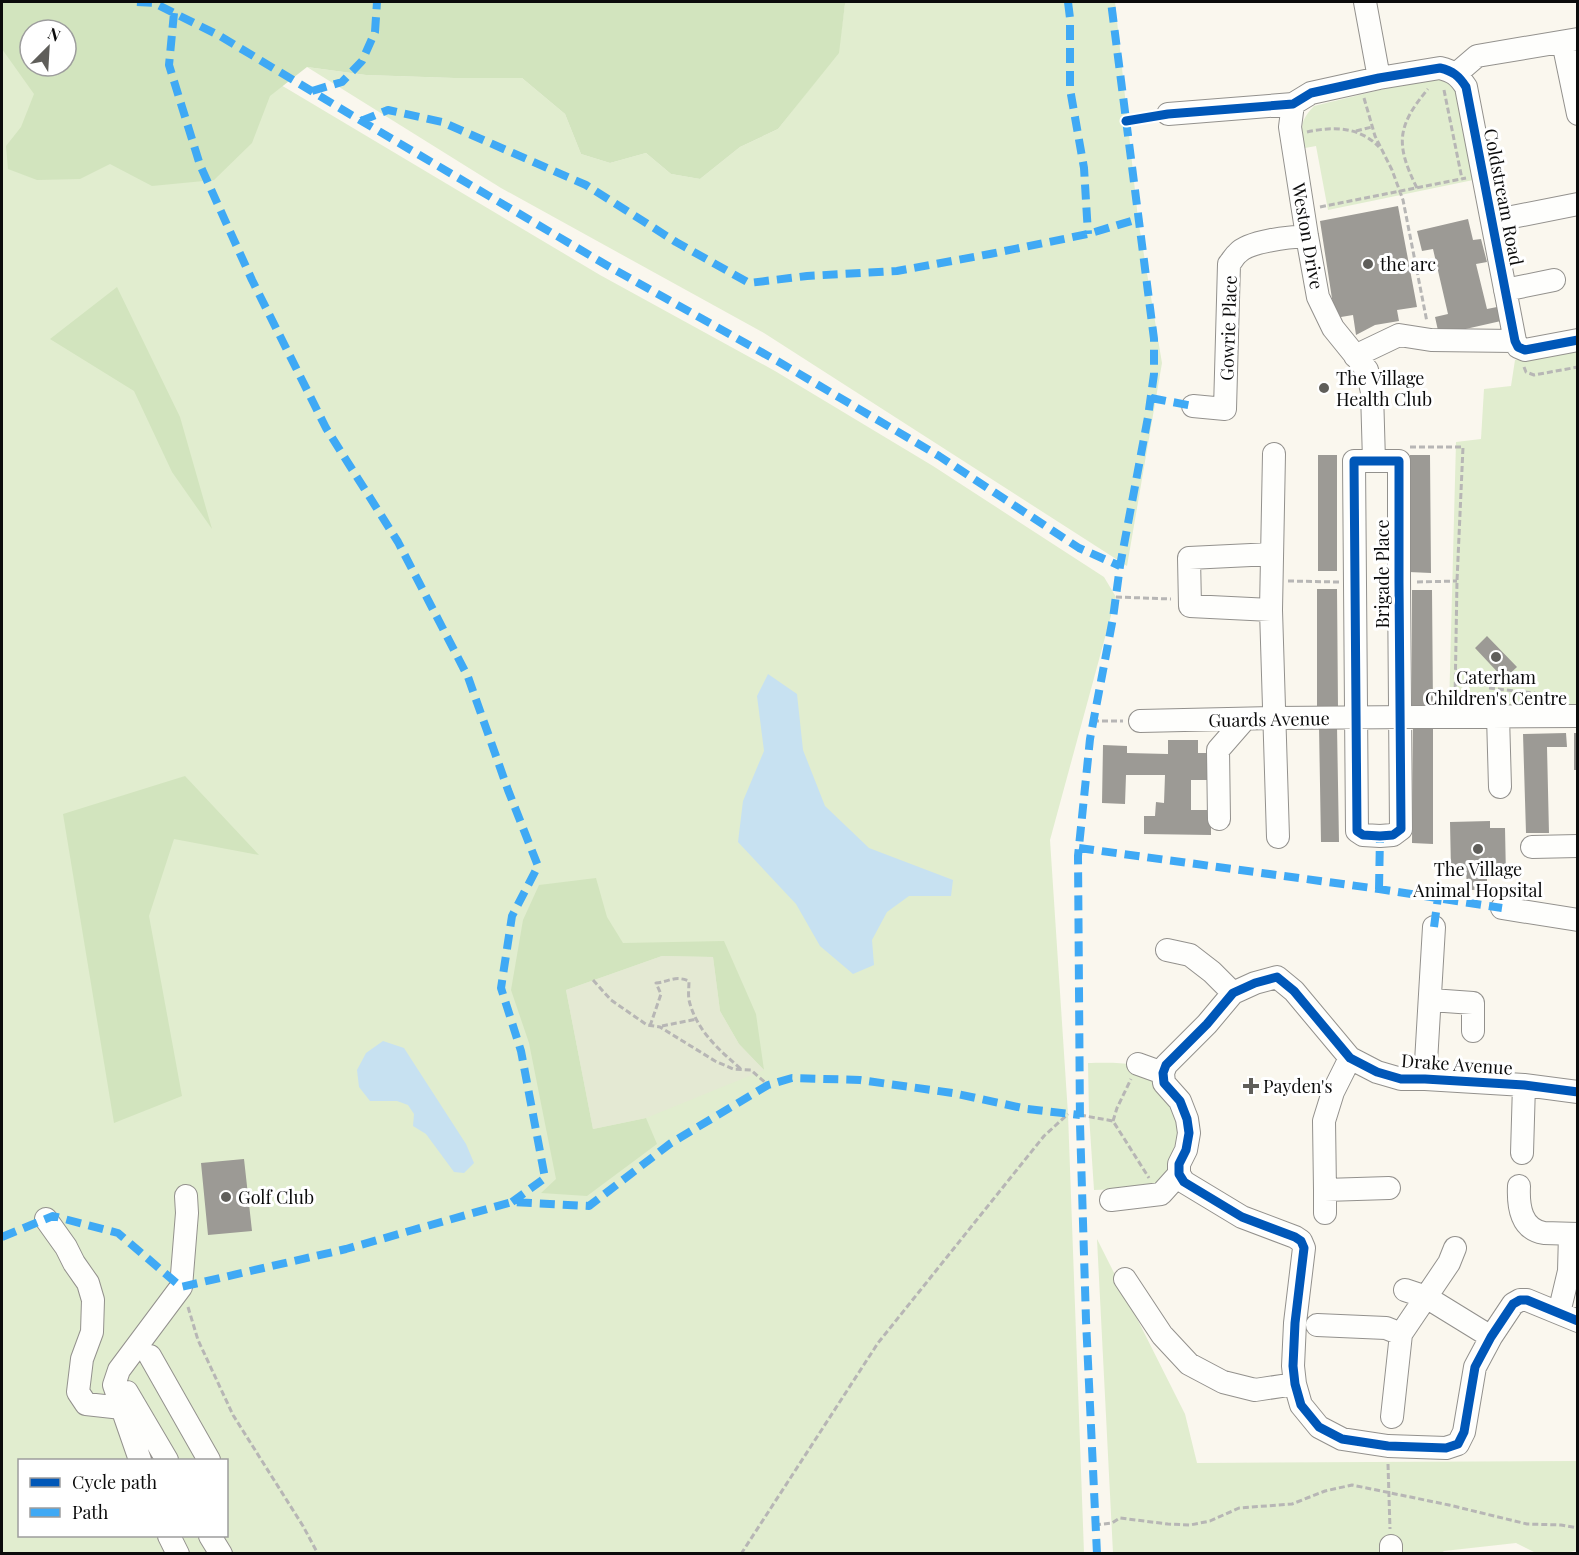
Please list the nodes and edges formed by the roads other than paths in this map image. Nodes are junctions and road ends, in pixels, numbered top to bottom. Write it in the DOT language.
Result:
graph roads {
  1 [pos="1365,2"];
  2 [pos="1570,40"];
  3 [pos="1446,72"];
  4 [pos="1370,80"];
  5 [pos="1293,104"];
  6 [pos="1168,114"];
  7 [pos="1578,114"];
  8 [pos="1578,204"];
  9 [pos="1492,220"];
  10 [pos="1307,236"];
  11 [pos="1554,280"];
  12 [pos="1505,290"];
  13 [pos="1578,340"];
  14 [pos="1515,341"];
  15 [pos="1355,356"];
  16 [pos="1193,406"];
  17 [pos="1274,454"];
  18 [pos="1374,461"];
  19 [pos="1272,554"];
  20 [pos="1271,610"];
  21 [pos="1498,716"];
  22 [pos="1578,716"];
  23 [pos="1355,717"];
  24 [pos="1399,717"];
  25 [pos="1274,718"];
  26 [pos="1245,719"];
  27 [pos="1140,721"];
  28 [pos="1500,787"];
  29 [pos="1219,819"];
  30 [pos="1278,837"];
  31 [pos="1578,846"];
  32 [pos="1532,847"];
  33 [pos="1502,908"];
  34 [pos="1578,920"];
  35 [pos="1434,927"];
  36 [pos="1167,951"];
  37 [pos="1233,993"];
  38 [pos="1431,1000"];
  39 [pos="1473,1030"];
  40 [pos="1350,1058"];
  41 [pos="1140,1065"];
  42 [pos="1163,1073"];
  43 [pos="1425,1079"];
  44 [pos="1524,1085"];
  45 [pos="1578,1092"];
  46 [pos="1522,1153"];
  47 [pos="1179,1174"];
  48 [pos="1519,1186"];
  49 [pos="1389,1188"];
  50 [pos="1325,1190"];
  51 [pos="186,1196"];
  52 [pos="1111,1200"];
  53 [pos="1325,1213"];
  54 [pos="46,1219"];
  55 [pos="1566,1234"];
  56 [pos="1455,1248"];
  57 [pos="1125,1280"];
  58 [pos="1415,1293"];
  59 [pos="1568,1317"];
  60 [pos="1317,1325"];
  61 [pos="1401,1334"];
  62 [pos="1491,1337"];
  63 [pos="150,1356"];
  64 [pos="1295,1384"];
  65 [pos="114,1385"];
  66 [pos="122,1408"];
  67 [pos="1392,1417"];
  68 [pos="139,1459"];
  69 [pos="165,1459"];
  70 [pos="207,1459"];
  71 [pos="170,1537"];
  72 [pos="211,1537"];
  73 [pos="178,1554"];
  74 [pos="221,1554"];
  1 -- 4 [label="street"];
  2 -- 3 [label="street"];
  2 -- 7 [label="street"];
  3 -- 4 [label="street"];
  3 -- 9 [label="street, Coldstream Road"];
  4 -- 5 [label="street"];
  5 -- 6 [label="street"];
  5 -- 10 [label="street, Weston Drive"];
  8 -- 9 [label="street"];
  9 -- 12 [label="street, Coldstream Road"];
  10 -- 15 [label="street, Weston Drive"];
  10 -- 16 [label="street, Gowrie Place"];
  11 -- 12 [label="street"];
  12 -- 14 [label="street, Coldstream Road"];
  13 -- 14 [label="street"];
  14 -- 15 [label="street"];
  15 -- 18 [label="street, Weston Drive"];
  17 -- 19 [label="street"];
  18 -- 23 [label="street, Brigade Place"];
  18 -- 24 [label="street, Brigade Place"];
  19 -- 20 [label="street"];
  19 -- 20 [label="street"];
  20 -- 25 [label="street"];
  21 -- 22 [label="street, Guards Avenue"];
  21 -- 24 [label="street, Guards Avenue"];
  21 -- 28 [label="street"];
  23 -- 24 [label="street, Guards Avenue"];
  23 -- 24 [label="street, Brigade Place"];
  23 -- 25 [label="street, Guards Avenue"];
  25 -- 26 [label="street, Guards Avenue"];
  25 -- 30 [label="street"];
  26 -- 27 [label="street, Guards Avenue"];
  26 -- 29 [label="street"];
  31 -- 32 [label="street"];
  33 -- 34 [label="street"];
  35 -- 38 [label="street"];
  36 -- 37 [label="street"];
  37 -- 40 [label="street, Drake Avenue"];
  37 -- 42 [label="street"];
  38 -- 39 [label="street"];
  38 -- 43 [label="street"];
  40 -- 43 [label="street, Drake Avenue"];
  40 -- 50 [label="street"];
  41 -- 42 [label="street"];
  42 -- 47 [label="street"];
  43 -- 44 [label="street, Drake Avenue"];
  44 -- 45 [label="street, Drake Avenue"];
  44 -- 46 [label="street"];
  47 -- 52 [label="street"];
  47 -- 64 [label="street"];
  48 -- 55 [label="street"];
  49 -- 50 [label="street"];
  50 -- 53 [label="street"];
  51 -- 65 [label="street"];
  54 -- 66 [label="street"];
  55 -- 59 [label="street"];
  56 -- 58 [label="street"];
  57 -- 64 [label="street"];
  58 -- 61 [label="street"];
  58 -- 62 [label="street"];
  59 -- 62 [label="street"];
  60 -- 61 [label="street"];
  61 -- 67 [label="street"];
  62 -- 64 [label="street"];
  63 -- 70 [label="street"];
  65 -- 66 [label="street"];
  65 -- 69 [label="street"];
  66 -- 68 [label="street"];
  71 -- 73 [label="street"];
  72 -- 74 [label="street"];
}
